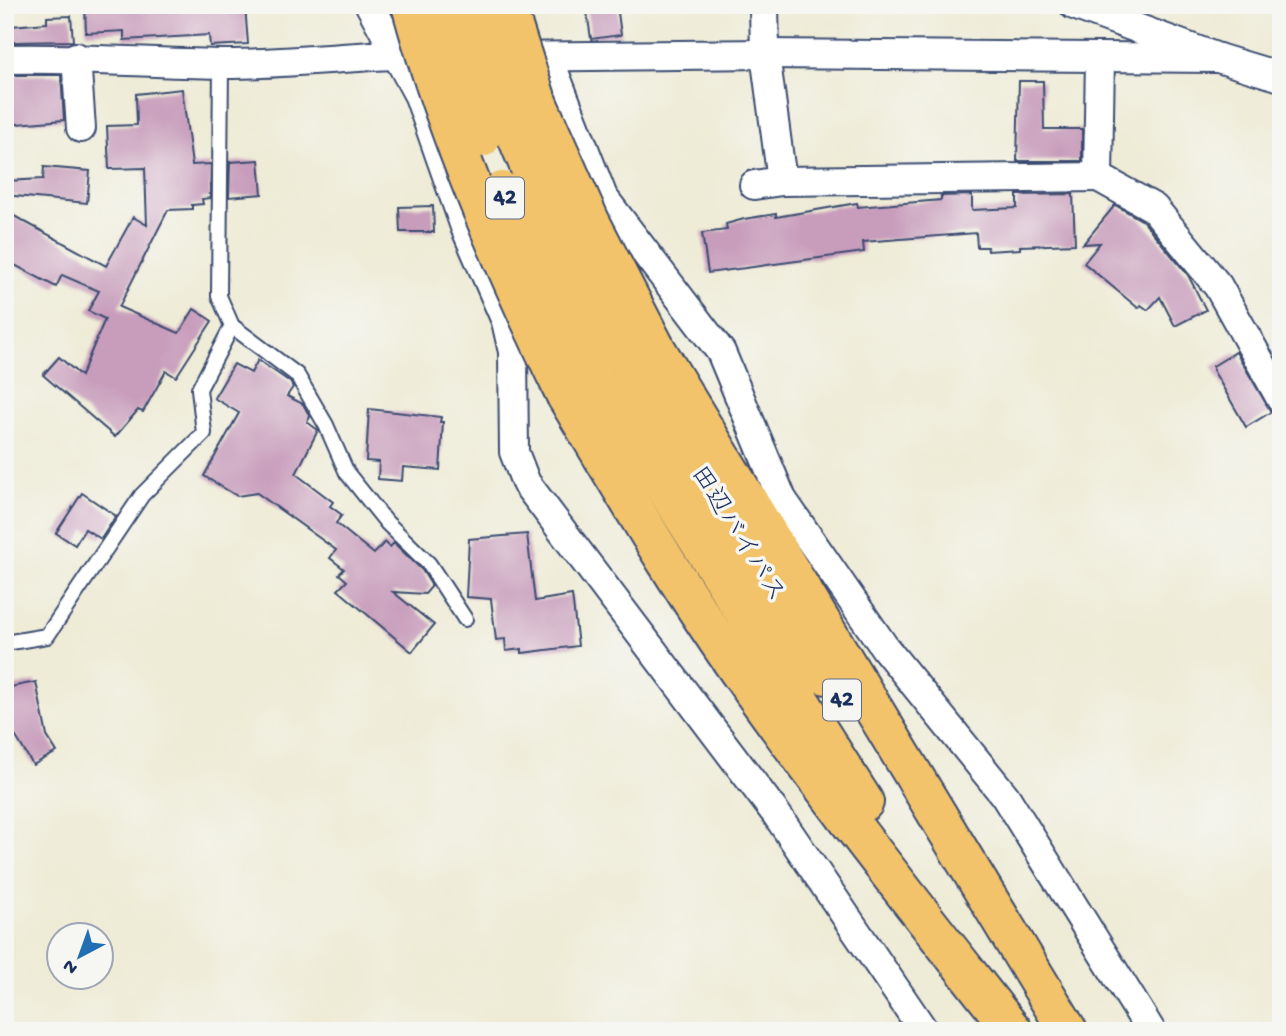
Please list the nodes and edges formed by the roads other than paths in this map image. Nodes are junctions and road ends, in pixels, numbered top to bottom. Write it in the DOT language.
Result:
graph roads {
  1 [pos="370,5"];
  2 [pos="411,5"];
  3 [pos="441,5"];
  4 [pos="476,5"];
  5 [pos="506,5"];
  6 [pos="764,5"];
  7 [pos="1074,5"];
  8 [pos="396,54"];
  9 [pos="765,54"];
  10 [pos="76,57"];
  11 [pos="1100,57"];
  12 [pos="1218,58"];
  13 [pos="5,59"];
  14 [pos="549,59"];
  15 [pos="220,64"];
  16 [pos="1281,77"];
  17 [pos="81,128"];
  18 [pos="1098,177"];
  19 [pos="782,181"];
  20 [pos="754,186"];
  21 [pos="232,326"];
  22 [pos="643,355"];
  23 [pos="582,388"];
  24 [pos="1281,399"];
  25 [pos="465,619"];
  26 [pos="5,643"];
  27 [pos="924,1031"];
  28 [pos="1014,1031"];
  29 [pos="1063,1031"];
  30 [pos="1069,1031"];
  31 [pos="1151,1031"];
  1 -- 8 [label="street"];
  2 -- 23 [label="highway, bridge"];
  3 -- 23 [label="highway, 42, bridge"];
  4 -- 22 [label="highway, 田辺バイパス / 42, bridge"];
  5 -- 22 [label="highway, bridge"];
  6 -- 9 [label="street"];
  7 -- 12 [label="street"];
  8 -- 14 [label="street"];
  8 -- 15 [label="street"];
  8 -- 27 [label="street"];
  9 -- 11 [label="street"];
  9 -- 14 [label="street"];
  9 -- 19 [label="street"];
  10 -- 13 [label="street"];
  10 -- 15 [label="street"];
  10 -- 17 [label="street"];
  11 -- 12 [label="street"];
  11 -- 18 [label="street"];
  12 -- 16 [label="street"];
  14 -- 31 [label="street"];
  15 -- 21 [label="lane"];
  18 -- 19 [label="street"];
  18 -- 24 [label="street"];
  19 -- 20 [label="street"];
  21 -- 25 [label="lane"];
  21 -- 26 [label="lane"];
  22 -- 29 [label="highway, 田辺バイパス / 42"];
  22 -- 30 [label="highway"];
  23 -- 28 [label="highway"];
}
